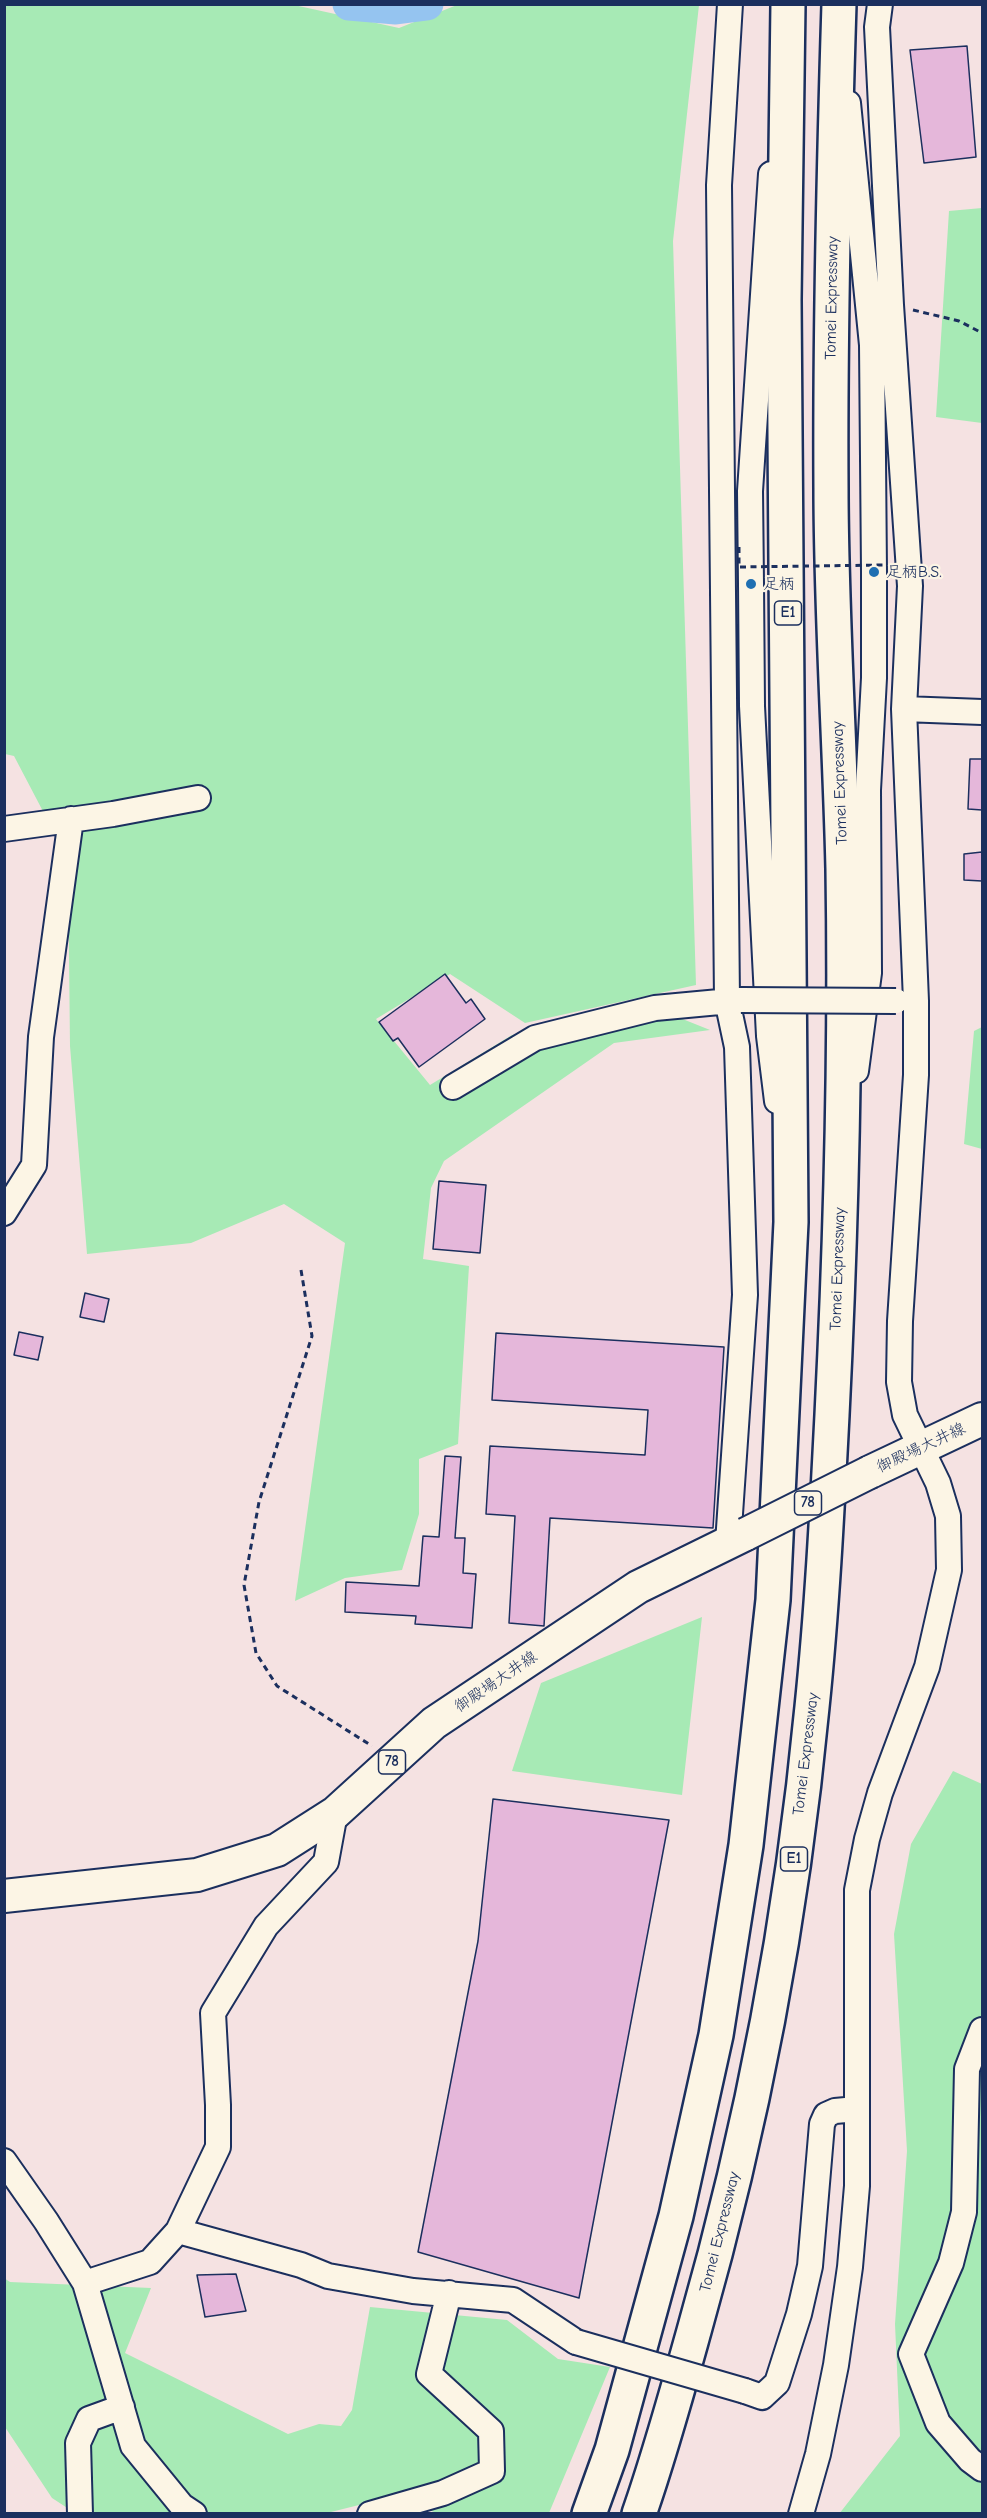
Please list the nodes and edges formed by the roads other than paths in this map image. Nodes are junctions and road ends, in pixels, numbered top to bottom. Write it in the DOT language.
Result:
graph roads {
  1 [pos="730,4"];
  2 [pos="787,4"];
  3 [pos="880,4"];
  4 [pos="839,11"];
  5 [pos="904,709"];
  6 [pos="982,712"];
  7 [pos="198,798"];
  8 [pos="71,819"];
  9 [pos="4,829"];
  10 [pos="734,1000"];
  11 [pos="906,1001"];
  12 [pos="453,1087"];
  13 [pos="841,1188"];
  14 [pos="4,1213"];
  15 [pos="982,1420"];
  16 [pos="920,1448"];
  17 [pos="737,1538"];
  18 [pos="335,1813"];
  19 [pos="4,1896"];
  20 [pos="982,2030"];
  21 [pos="857,2109"];
  22 [pos="4,2162"];
  23 [pos="178,2231"];
  24 [pos="85,2283"];
  25 [pos="448,2293"];
  26 [pos="122,2407"];
  27 [pos="982,2469"];
  28 [pos="80,2514"];
  29 [pos="194,2514"];
  30 [pos="370,2514"];
  31 [pos="590,2514"];
  32 [pos="639,2514"];
  33 [pos="801,2514"];
  1 -- 10 [label="street"];
  2 -- 31 [label="highway, E1"];
  3 -- 5 [label="street"];
  4 -- 13 [label="highway, Tomei Expressway / E1"];
  4 -- 13 [label="street"];
  5 -- 6 [label="street"];
  5 -- 11 [label="street"];
  7 -- 8 [label="street"];
  8 -- 9 [label="street"];
  8 -- 14 [label="street"];
  10 -- 11 [label="street, bridge"];
  10 -- 12 [label="street"];
  10 -- 17 [label="street"];
  11 -- 16 [label="street"];
  13 -- 32 [label="highway, Tomei Expressway / E1"];
  15 -- 16 [label="main road, 御殿場大井線 / 78"];
  16 -- 17 [label="main road, 御殿場大井線 / 78, bridge"];
  16 -- 21 [label="street"];
  17 -- 18 [label="main road, 御殿場大井線 / 78"];
  18 -- 19 [label="main road, 御殿場大井線 / 78"];
  18 -- 23 [label="street"];
  20 -- 27 [label="street"];
  21 -- 25 [label="street, bridge"];
  21 -- 33 [label="street"];
  22 -- 24 [label="street"];
  23 -- 24 [label="street"];
  23 -- 25 [label="street"];
  24 -- 26 [label="street"];
  25 -- 30 [label="street"];
  26 -- 28 [label="street"];
  26 -- 29 [label="street"];
}
